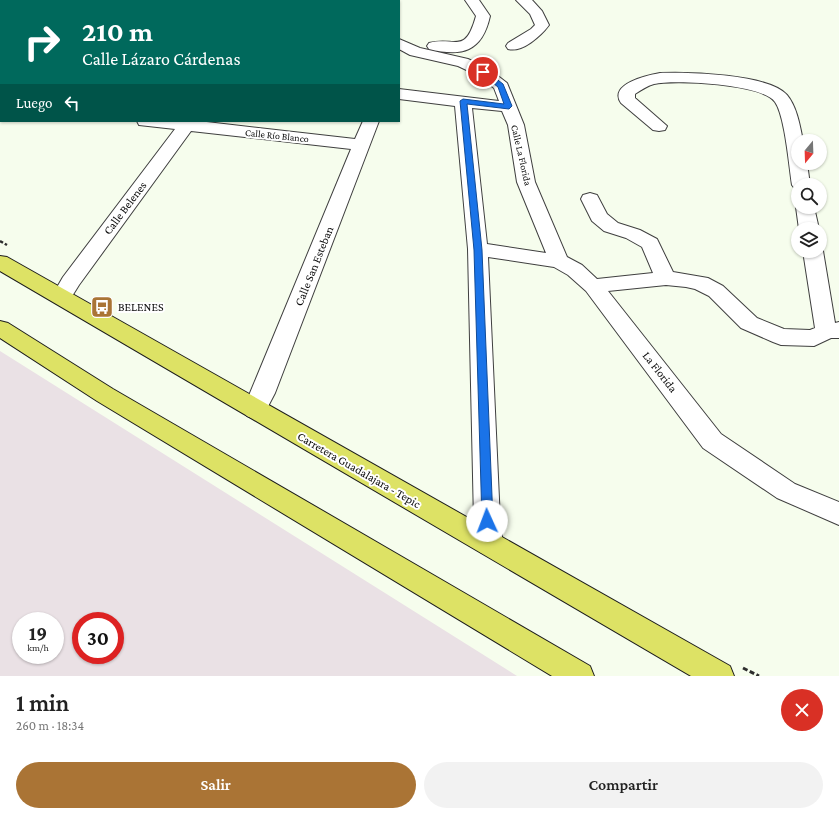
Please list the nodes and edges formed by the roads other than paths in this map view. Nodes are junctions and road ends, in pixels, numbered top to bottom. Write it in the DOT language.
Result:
graph roads {
  1 [pos="472,0"];
  2 [pos="523,0"];
  3 [pos="400,42"];
  4 [pos="400,43"];
  5 [pos="512,46"];
  6 [pos="400,94"];
  7 [pos="463,101"];
  8 [pos="509,106"];
  9 [pos="166,122"];
  10 [pos="371,122"];
  11 [pos="188,123"];
  12 [pos="659,126"];
  13 [pos="361,145"];
  14 [pos="800,178"];
  15 [pos="590,199"];
  16 [pos="478,250"];
  17 [pos="815,258"];
  18 [pos="559,261"];
  19 [pos="0,262"];
  20 [pos="666,278"];
  21 [pos="593,286"];
  22 [pos="62,296"];
  23 [pos="0,328"];
  24 [pos="833,330"];
  25 [pos="255,410"];
  26 [pos="839,514"];
  27 [pos="490,544"];
  28 [pos="579,676"];
  29 [pos="719,676"];
  1 -- 3 [label="street"];
  2 -- 5 [label="street"];
  4 -- 8 [label="street, Calle La Florida"];
  6 -- 7 [label="street"];
  7 -- 8 [label="street"];
  7 -- 16 [label="street"];
  8 -- 18 [label="street, Calle La Florida"];
  9 -- 11 [label="street, Calle Río Blanco"];
  10 -- 13 [label="street, Calle San Esteban"];
  11 -- 13 [label="street, Calle Río Blanco"];
  11 -- 22 [label="street, Calle Belenes"];
  12 -- 14 [label="street"];
  13 -- 25 [label="street, Calle San Esteban"];
  15 -- 20 [label="street"];
  16 -- 18 [label="street, La Florida"];
  16 -- 27 [label="street"];
  17 -- 24 [label="street"];
  18 -- 21 [label="street, La Florida"];
  19 -- 22 [label="highway, Carretera Guadalajara - Tepic"];
  20 -- 21 [label="street"];
  20 -- 24 [label="street"];
  21 -- 26 [label="street, La Florida"];
  22 -- 25 [label="highway, Carretera Guadalajara - Tepic"];
  23 -- 28 [label="highway"];
  25 -- 27 [label="highway, Carretera Guadalajara - Tepic"];
  27 -- 29 [label="highway, Carretera Guadalajara - Tepic"];
}
